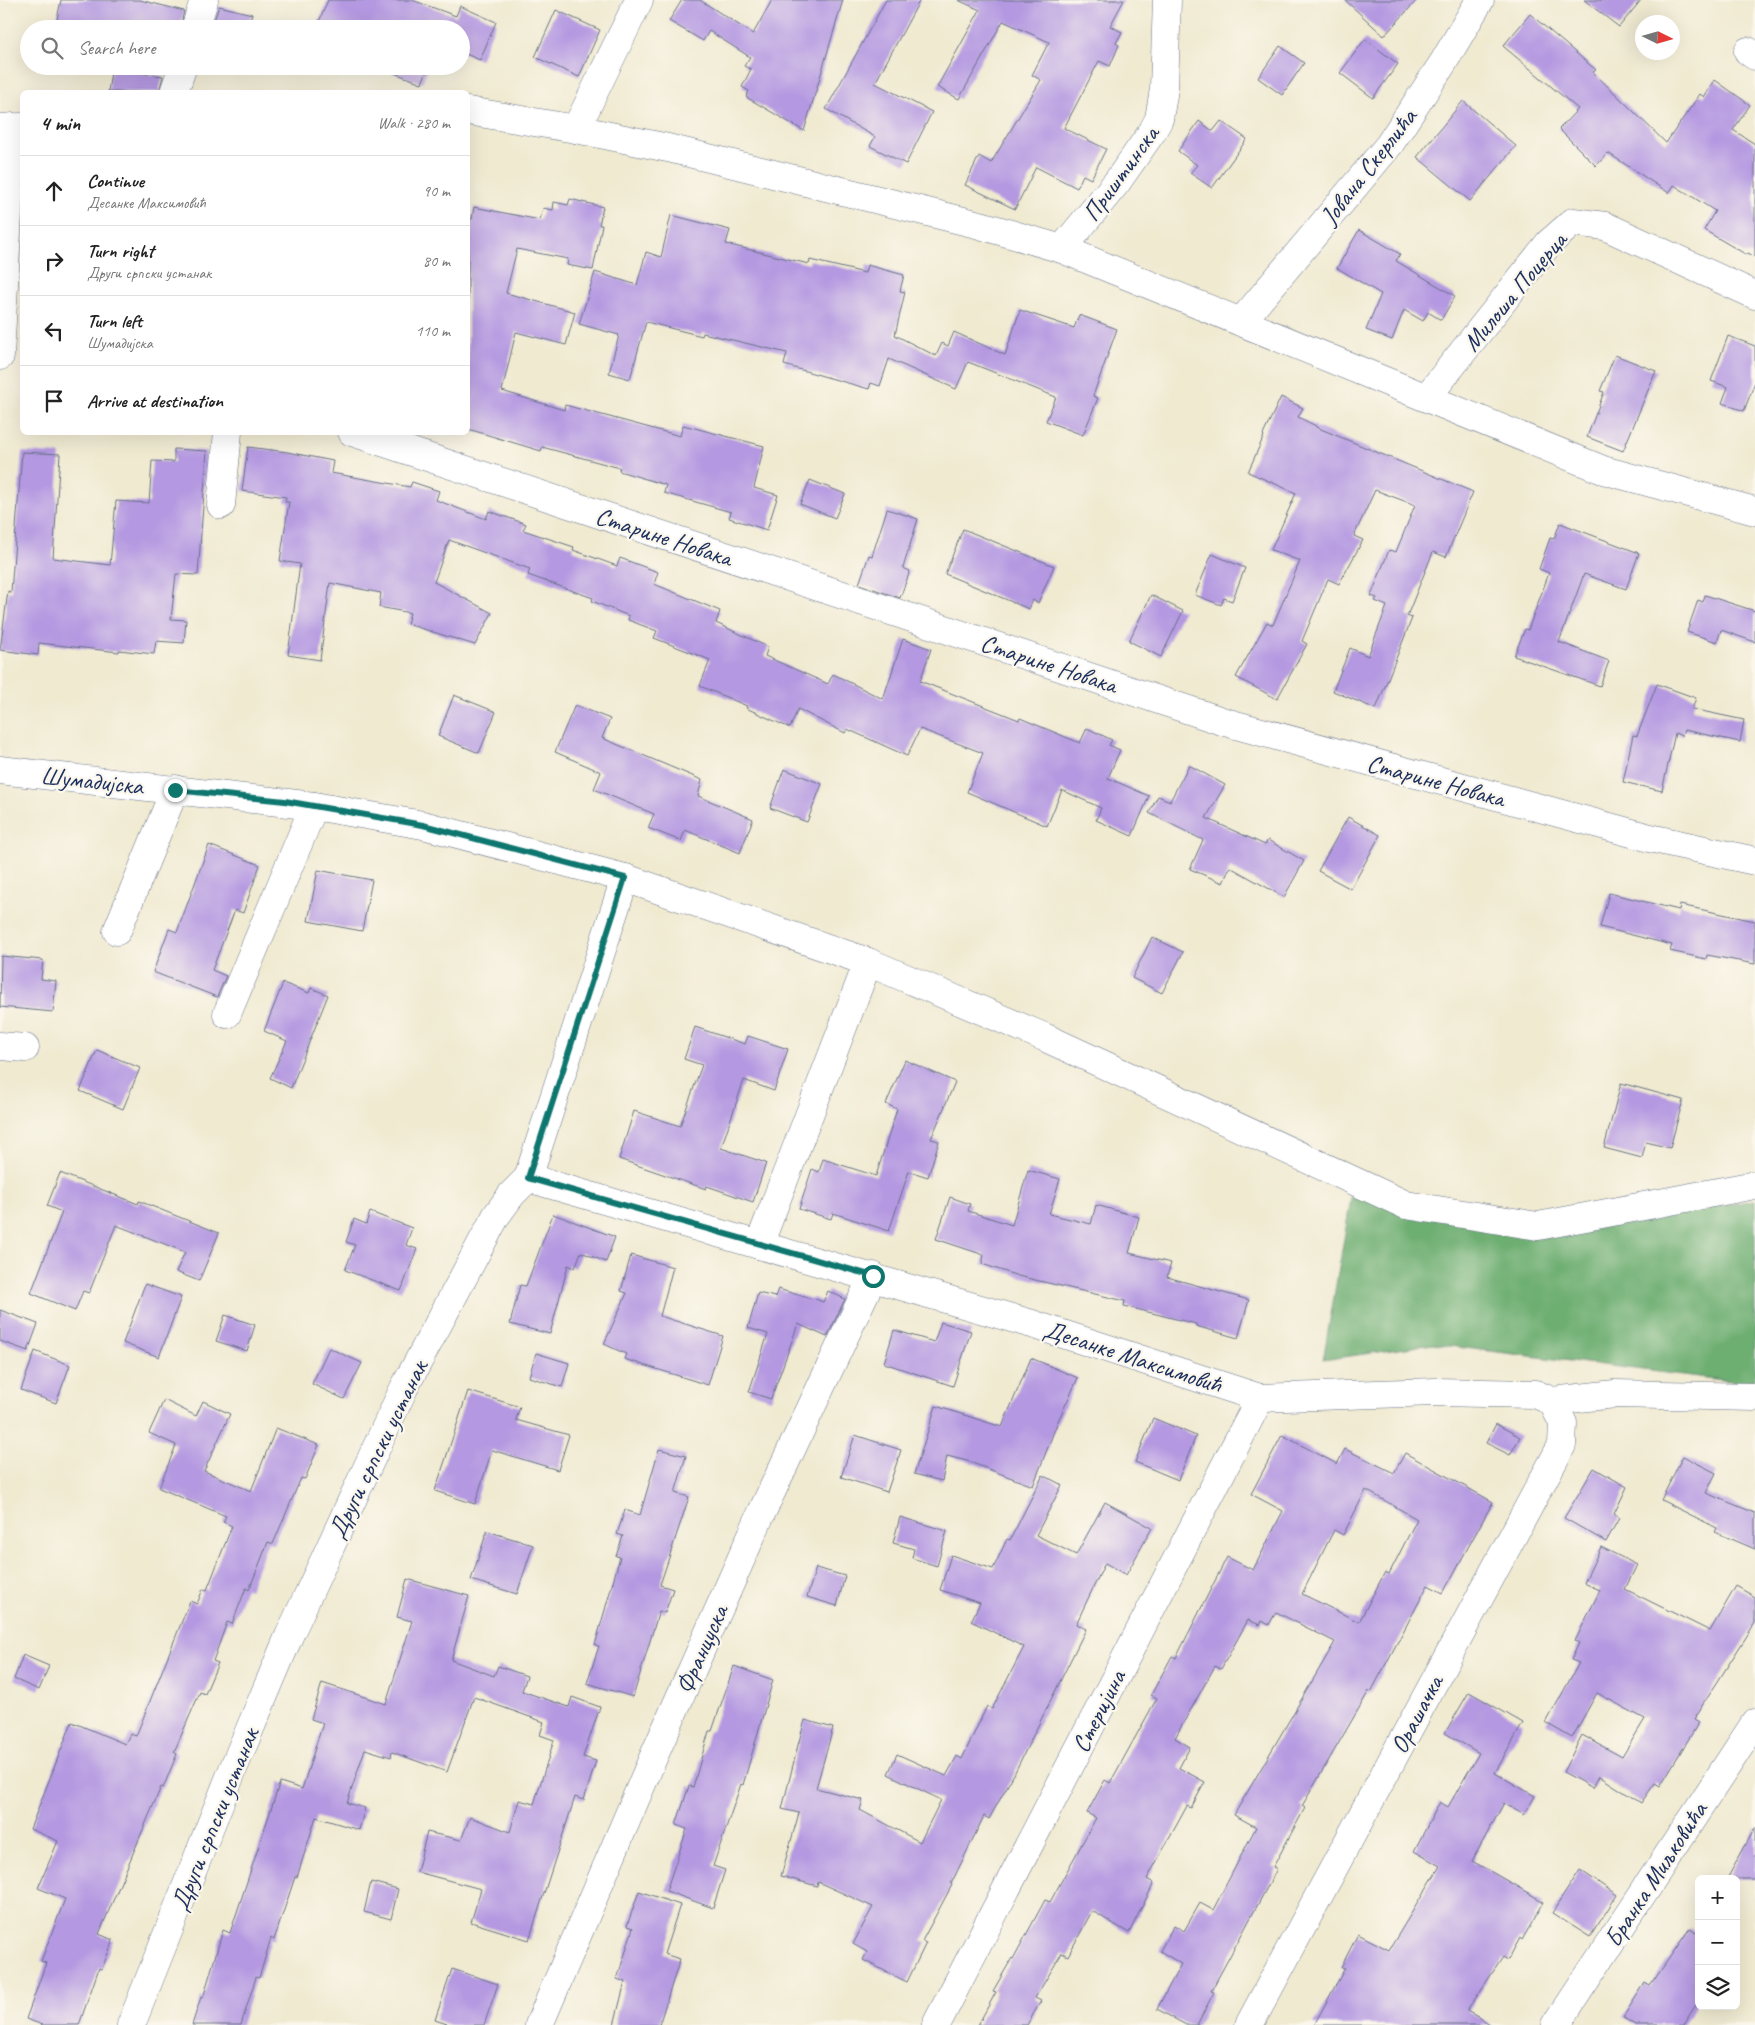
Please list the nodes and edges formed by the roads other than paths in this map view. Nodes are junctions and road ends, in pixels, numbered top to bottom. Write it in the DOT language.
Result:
graph roads {
  1 [pos="204,0"];
  2 [pos="639,0"];
  3 [pos="1167,0"];
  4 [pos="1480,0"];
  5 [pos="198,20"];
  6 [pos="180,75"];
  7 [pos="175,90"];
  8 [pos="470,111"];
  9 [pos="12,127"];
  10 [pos="576,129"];
  11 [pos="1062,249"];
  12 [pos="1755,295"];
  13 [pos="1241,322"];
  14 [pos="0,356"];
  15 [pos="1427,398"];
  16 [pos="228,435"];
  17 [pos="361,435"];
  18 [pos="221,505"];
  19 [pos="1755,511"];
  20 [pos="0,770"];
  21 [pos="175,790"];
  22 [pos="314,806"];
  23 [pos="1755,861"];
  24 [pos="625,878"];
  25 [pos="117,931"];
  26 [pos="868,962"];
  27 [pos="227,1014"];
  28 [pos="528,1178"];
  29 [pos="1755,1185"];
  30 [pos="759,1245"];
  31 [pos="873,1276"];
  32 [pos="1755,1397"];
  33 [pos="1260,1398"];
  34 [pos="1552,1401"];
  35 [pos="1755,1723"];
  36 [pos="131,2025"];
  37 [pos="539,2025"];
  38 [pos="936,2025"];
  39 [pos="1249,2025"];
  40 [pos="1556,2025"];
  1 -- 5 [label="street"];
  2 -- 10 [label="street"];
  3 -- 11 [label="street, Приштинска"];
  4 -- 13 [label="street, Јована Скерлића"];
  6 -- 7 [label="street"];
  8 -- 10 [label="street"];
  9 -- 14 [label="street"];
  10 -- 11 [label="street"];
  11 -- 13 [label="street"];
  12 -- 15 [label="street, Милоша Поцерца"];
  13 -- 15 [label="street"];
  15 -- 19 [label="street"];
  16 -- 18 [label="street"];
  17 -- 23 [label="street, Старине Новака"];
  20 -- 21 [label="street, Шумадијска"];
  21 -- 22 [label="street, Шумадијска"];
  21 -- 25 [label="street"];
  22 -- 24 [label="street, Шумадијска"];
  22 -- 27 [label="street"];
  24 -- 26 [label="street, Шумадијска"];
  24 -- 28 [label="street, Други српски устанак"];
  26 -- 29 [label="street, Шумадијска"];
  26 -- 30 [label="street"];
  28 -- 30 [label="street, Десанке Максимовић"];
  28 -- 36 [label="street, Други српски устанак"];
  30 -- 31 [label="street, Десанке Максимовић"];
  31 -- 33 [label="street, Десанке Максимовић"];
  31 -- 37 [label="street, Француска"];
  32 -- 34 [label="street, Десанке Максимовић"];
  33 -- 34 [label="street, Десанке Максимовић"];
  33 -- 38 [label="street, Стеријина"];
  34 -- 39 [label="street, Орашачка"];
  35 -- 40 [label="street, Бранка Миљковића"];
}
